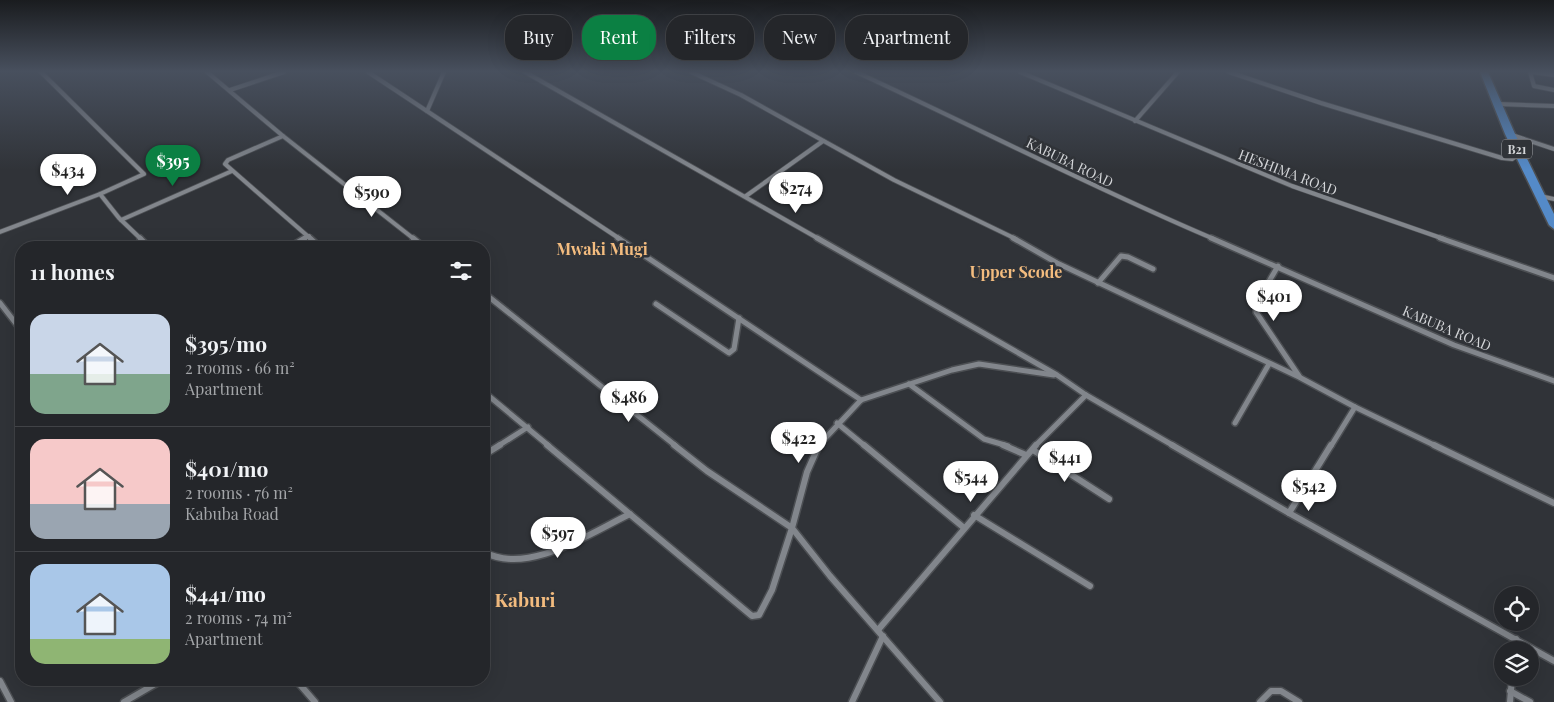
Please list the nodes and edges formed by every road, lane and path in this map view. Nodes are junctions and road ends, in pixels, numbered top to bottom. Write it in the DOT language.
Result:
graph roads {
  1 [pos="1498,104"];
  2 [pos="75,105"];
  3 [pos="247,105"];
  4 [pos="418,105"];
  5 [pos="430,105"];
  6 [pos="583,105"];
  7 [pos="758,105"];
  8 [pos="927,105"];
  9 [pos="1097,105"];
  10 [pos="1149,105"];
  11 [pos="1327,105"];
  12 [pos="1519,105"];
  13 [pos="1554,106"];
  14 [pos="427,111"];
  15 [pos="1135,121"];
  16 [pos="1510,134"];
  17 [pos="283,136"];
  18 [pos="823,141"];
  19 [pos="1554,148"];
  20 [pos="1519,154"];
  21 [pos="232,171"];
  22 [pos="100,194"];
  23 [pos="746,196"];
  24 [pos="1540,196"];
  25 [pos="1554,199"];
  26 [pos="1553,219"];
  27 [pos="121,220"];
  28 [pos="0,232"];
  29 [pos="309,236"];
  30 [pos="143,241"];
  31 [pos="300,241"];
  32 [pos="314,241"];
  33 [pos="416,241"];
  34 [pos="1278,266"];
  35 [pos="1153,269"];
  36 [pos="1554,278"];
  37 [pos="1098,283"];
  38 [pos="490,298"];
  39 [pos="0,303"];
  40 [pos="656,304"];
  41 [pos="739,318"];
  42 [pos="15,322"];
  43 [pos="1269,364"];
  44 [pos="1057,375"];
  45 [pos="1299,377"];
  46 [pos="1554,381"];
  47 [pos="910,384"];
  48 [pos="1086,395"];
  49 [pos="490,397"];
  50 [pos="861,400"];
  51 [pos="1355,407"];
  52 [pos="837,423"];
  53 [pos="1235,423"];
  54 [pos="528,427"];
  55 [pos="1033,450"];
  56 [pos="490,451"];
  57 [pos="1026,455"];
  58 [pos="1109,499"];
  59 [pos="1554,502"];
  60 [pos="1289,513"];
  61 [pos="630,514"];
  62 [pos="974,515"];
  63 [pos="963,527"];
  64 [pos="792,528"];
  65 [pos="490,555"];
  66 [pos="1090,586"];
  67 [pos="878,630"];
  68 [pos="883,636"];
  69 [pos="1516,639"];
  70 [pos="1554,661"];
  71 [pos="0,681"];
  72 [pos="152,686"];
  73 [pos="301,686"];
  74 [pos="1511,686"];
  75 [pos="1510,691"];
  76 [pos="11,702"];
  77 [pos="124,702"];
  78 [pos="315,702"];
  79 [pos="852,702"];
  80 [pos="940,702"];
  81 [pos="1260,702"];
  82 [pos="1299,702"];
  83 [pos="1510,702"];
  84 [pos="1530,702"];
  1 -- 16 [label="highway, B21"];
  2 -- 22 [label="street"];
  3 -- 17 [label="street"];
  4 -- 14 [label="street"];
  5 -- 14 [label="street"];
  6 -- 23 [label="street"];
  7 -- 18 [label="street"];
  8 -- 34 [label="street, KABUBA ROAD"];
  9 -- 15 [label="street, HESHIMA ROAD"];
  10 -- 15 [label="street"];
  11 -- 20 [label="street"];
  12 -- 13 [label="street"];
  14 -- 41 [label="street"];
  15 -- 36 [label="street, HESHIMA ROAD"];
  16 -- 19 [label="street"];
  16 -- 20 [label="highway, B21"];
  17 -- 21 [label="street"];
  17 -- 33 [label="street"];
  18 -- 23 [label="street"];
  18 -- 37 [label="street"];
  20 -- 24 [label="highway, B21"];
  21 -- 27 [label="street"];
  21 -- 29 [label="street"];
  22 -- 27 [label="street"];
  22 -- 28 [label="street"];
  23 -- 44 [label="street"];
  24 -- 25 [label="street"];
  24 -- 26 [label="highway, B21"];
  27 -- 30 [label="street"];
  29 -- 31 [label="street"];
  29 -- 32 [label="street"];
  34 -- 45 [label="street"];
  34 -- 46 [label="street, KABUBA ROAD"];
  35 -- 37 [label="street"];
  37 -- 43 [label="street"];
  38 -- 64 [label="street"];
  39 -- 42 [label="street"];
  40 -- 41 [label="street"];
  41 -- 50 [label="street"];
  43 -- 45 [label="street"];
  43 -- 53 [label="street"];
  44 -- 47 [label="street"];
  44 -- 48 [label="street"];
  45 -- 51 [label="street"];
  47 -- 50 [label="street"];
  47 -- 57 [label="street"];
  48 -- 55 [label="street"];
  48 -- 60 [label="street"];
  49 -- 54 [label="street"];
  50 -- 52 [label="street"];
  51 -- 59 [label="street"];
  51 -- 60 [label="street"];
  52 -- 63 [label="street"];
  52 -- 64 [label="street"];
  54 -- 56 [label="street"];
  54 -- 61 [label="street"];
  55 -- 57 [label="street"];
  55 -- 58 [label="street"];
  57 -- 62 [label="street"];
  60 -- 69 [label="street"];
  61 -- 64 [label="street"];
  61 -- 65 [label="street"];
  62 -- 63 [label="street"];
  62 -- 66 [label="street"];
  63 -- 67 [label="street"];
  64 -- 67 [label="street"];
  67 -- 68 [label="street"];
  68 -- 79 [label="street"];
  68 -- 80 [label="street"];
  69 -- 70 [label="street"];
  71 -- 76 [label="street"];
  72 -- 77 [label="street"];
  73 -- 78 [label="street"];
  74 -- 75 [label="street"];
  75 -- 83 [label="street"];
  75 -- 84 [label="street"];
  81 -- 82 [label="street"];
}
